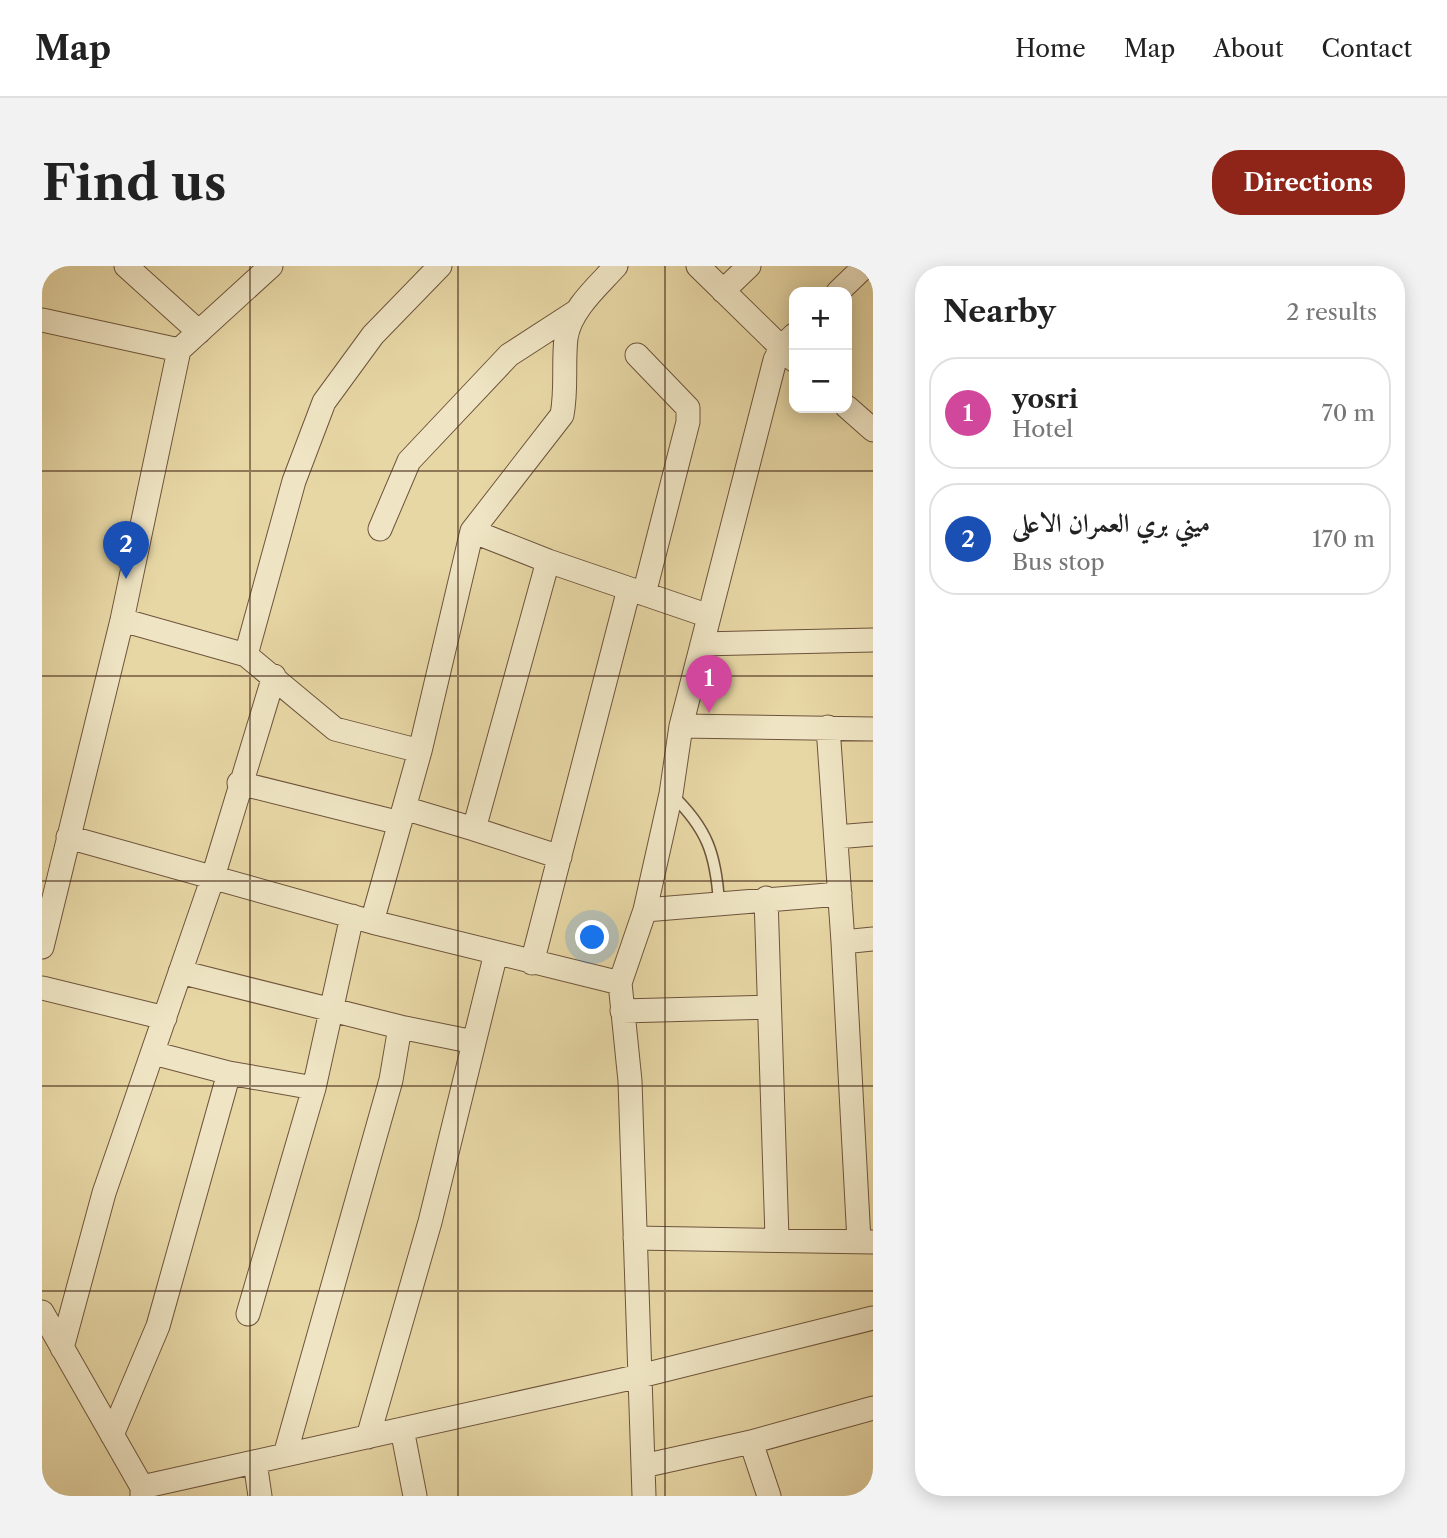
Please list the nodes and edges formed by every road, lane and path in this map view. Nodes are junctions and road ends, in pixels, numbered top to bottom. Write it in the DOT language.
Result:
graph roads {
  1 [pos="126,266"];
  2 [pos="271,266"];
  3 [pos="440,266"];
  4 [pos="616,266"];
  5 [pos="698,266"];
  6 [pos="748,266"];
  7 [pos="865,266"];
  8 [pos="843,287"];
  9 [pos="723,291"];
  10 [pos="577,310"];
  11 [pos="42,320"];
  12 [pos="198,332"];
  13 [pos="789,347"];
  14 [pos="789,350"];
  15 [pos="179,351"];
  16 [pos="636,355"];
  17 [pos="852,411"];
  18 [pos="873,430"];
  19 [pos="380,529"];
  20 [pos="472,531"];
  21 [pos="548,561"];
  22 [pos="637,591"];
  23 [pos="709,616"];
  24 [pos="122,620"];
  25 [pos="873,640"];
  26 [pos="702,644"];
  27 [pos="246,655"];
  28 [pos="274,676"];
  29 [pos="681,726"];
  30 [pos="828,727"];
  31 [pos="873,729"];
  32 [pos="420,751"];
  33 [pos="239,783"];
  34 [pos="671,794"];
  35 [pos="402,816"];
  36 [pos="474,828"];
  37 [pos="873,834"];
  38 [pos="68,837"];
  39 [pos="836,837"];
  40 [pos="560,856"];
  41 [pos="213,877"];
  42 [pos="840,894"];
  43 [pos="766,898"];
  44 [pos="719,903"];
  45 [pos="645,911"];
  46 [pos="362,919"];
  47 [pos="873,939"];
  48 [pos="843,942"];
  49 [pos="42,947"];
  50 [pos="496,953"];
  51 [pos="532,963"];
  52 [pos="180,972"];
  53 [pos="620,983"];
  54 [pos="42,988"];
  55 [pos="769,1007"];
  56 [pos="332,1009"];
  57 [pos="622,1011"];
  58 [pos="164,1018"];
  59 [pos="400,1027"];
  60 [pos="474,1042"];
  61 [pos="153,1053"];
  62 [pos="229,1073"];
  63 [pos="314,1088"];
  64 [pos="635,1238"];
  65 [pos="776,1238"];
  66 [pos="866,1242"];
  67 [pos="42,1312"];
  68 [pos="248,1314"];
  69 [pos="873,1318"];
  70 [pos="62,1348"];
  71 [pos="640,1377"];
  72 [pos="873,1408"];
  73 [pos="402,1429"];
  74 [pos="112,1435"];
  75 [pos="368,1437"];
  76 [pos="751,1442"];
  77 [pos="285,1455"];
  78 [pos="255,1462"];
  79 [pos="643,1466"];
  80 [pos="142,1491"];
  81 [pos="260,1496"];
  82 [pos="415,1496"];
  83 [pos="644,1496"];
  84 [pos="769,1496"];
  1 -- 12 [label="street"];
  2 -- 12 [label="street"];
  3 -- 27 [label="street"];
  4 -- 10 [label="street"];
  5 -- 9 [label="street"];
  6 -- 9 [label="street"];
  7 -- 8 [label="street"];
  9 -- 13 [label="street"];
  10 -- 19 [label="street"];
  10 -- 20 [label="street"];
  11 -- 15 [label="street"];
  12 -- 15 [label="street"];
  14 -- 23 [label="street"];
  15 -- 24 [label="street"];
  16 -- 22 [label="street"];
  17 -- 18 [label="street"];
  20 -- 21 [label="street"];
  20 -- 32 [label="street"];
  21 -- 22 [label="street"];
  21 -- 36 [label="street"];
  22 -- 23 [label="street"];
  22 -- 40 [label="street"];
  23 -- 26 [label="street"];
  24 -- 27 [label="street"];
  24 -- 38 [label="street"];
  25 -- 26 [label="street"];
  26 -- 29 [label="street"];
  27 -- 28 [label="street"];
  28 -- 32 [label="street"];
  28 -- 33 [label="street"];
  29 -- 30 [label="street"];
  29 -- 34 [label="street"];
  30 -- 31 [label="street"];
  30 -- 39 [label="street"];
  32 -- 35 [label="street"];
  33 -- 35 [label="street"];
  33 -- 41 [label="street"];
  34 -- 44 [label="lane"];
  34 -- 45 [label="street"];
  35 -- 36 [label="street"];
  35 -- 46 [label="street"];
  36 -- 40 [label="street"];
  37 -- 39 [label="street"];
  38 -- 41 [label="street"];
  38 -- 49 [label="street"];
  39 -- 42 [label="street"];
  40 -- 51 [label="street"];
  41 -- 46 [label="street"];
  41 -- 52 [label="street"];
  42 -- 43 [label="street"];
  42 -- 48 [label="street"];
  43 -- 44 [label="street"];
  43 -- 55 [label="street"];
  44 -- 45 [label="street"];
  45 -- 53 [label="street"];
  46 -- 50 [label="street"];
  46 -- 56 [label="street"];
  47 -- 48 [label="street"];
  48 -- 66 [label="street"];
  50 -- 51 [label="street"];
  50 -- 60 [label="street"];
  51 -- 53 [label="street"];
  52 -- 56 [label="street"];
  52 -- 58 [label="street"];
  53 -- 57 [label="street"];
  54 -- 58 [label="street"];
  55 -- 57 [label="street"];
  55 -- 65 [label="street"];
  56 -- 59 [label="street"];
  56 -- 63 [label="street"];
  57 -- 64 [label="street"];
  58 -- 61 [label="street"];
  59 -- 60 [label="street"];
  59 -- 77 [label="street"];
  60 -- 75 [label="street"];
  61 -- 62 [label="street"];
  61 -- 70 [label="street"];
  62 -- 63 [label="street"];
  62 -- 74 [label="street"];
  63 -- 68 [label="street"];
  64 -- 65 [label="street"];
  64 -- 71 [label="street"];
  65 -- 66 [label="street"];
  67 -- 70 [label="street"];
  69 -- 71 [label="street"];
  70 -- 74 [label="street"];
  71 -- 73 [label="street"];
  71 -- 79 [label="street"];
  72 -- 76 [label="street"];
  73 -- 75 [label="street"];
  73 -- 82 [label="street"];
  74 -- 80 [label="street"];
  75 -- 77 [label="street"];
  76 -- 79 [label="street"];
  76 -- 84 [label="street"];
  77 -- 78 [label="street"];
  78 -- 80 [label="street"];
  78 -- 81 [label="street"];
  79 -- 83 [label="street"];
}
